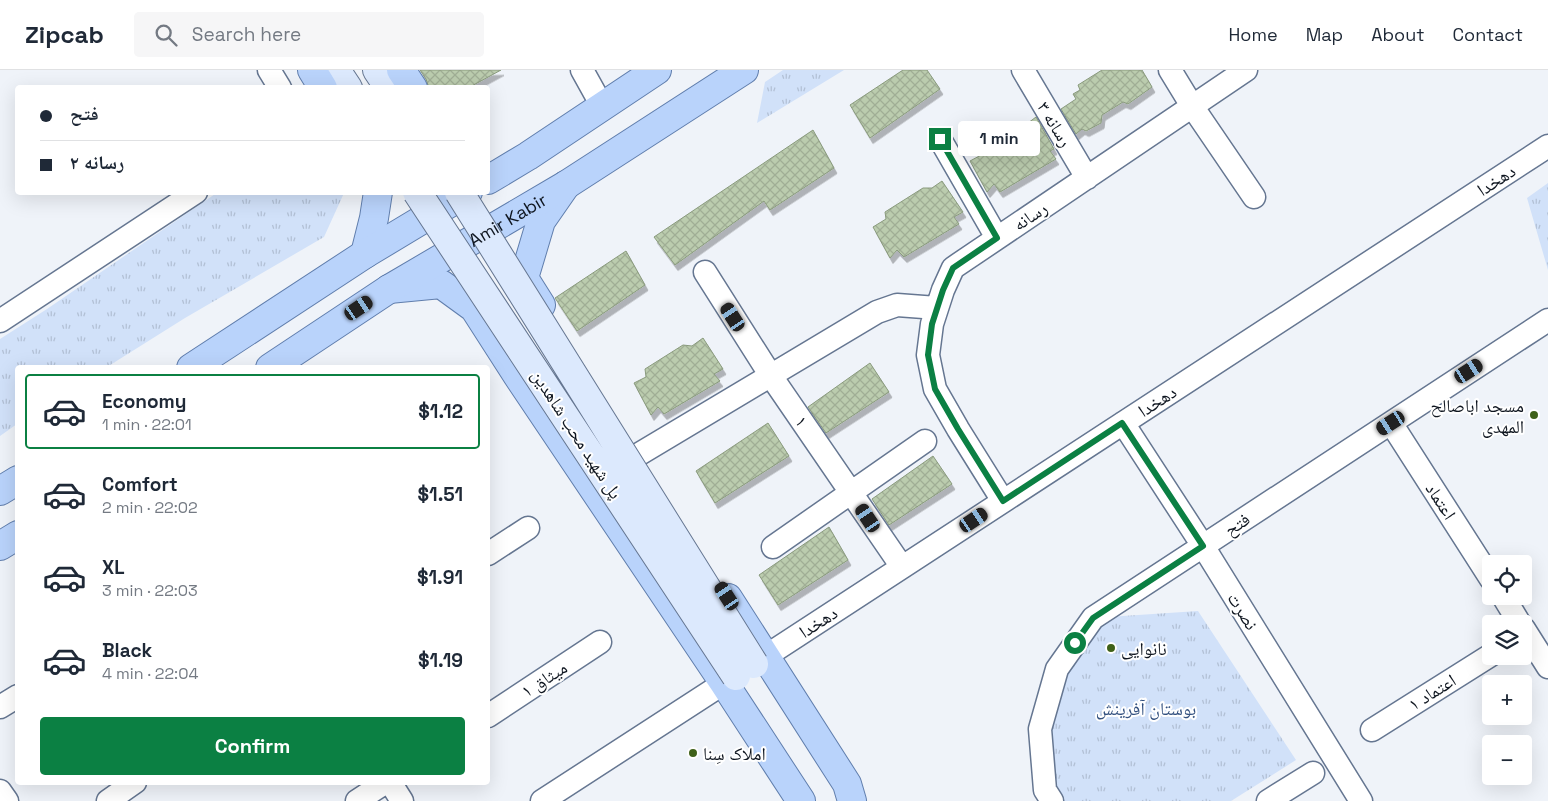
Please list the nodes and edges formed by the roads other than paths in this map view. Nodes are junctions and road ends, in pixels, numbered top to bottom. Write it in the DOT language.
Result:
graph roads {
  1 [pos="269,70"];
  2 [pos="312,70"];
  3 [pos="336,70"];
  4 [pos="377,70"];
  5 [pos="401,70"];
  6 [pos="582,70"];
  7 [pos="657,70"];
  8 [pos="744,70"];
  9 [pos="1023,70"];
  10 [pos="1170,70"];
  11 [pos="1246,70"];
  12 [pos="278,85"];
  13 [pos="321,85"];
  14 [pos="346,85"];
  15 [pos="387,85"];
  16 [pos="411,85"];
  17 [pos="602,106"];
  18 [pos="1192,106"];
  19 [pos="940,139"];
  20 [pos="1548,146"];
  21 [pos="528,156"];
  22 [pos="490,158"];
  23 [pos="1087,178"];
  24 [pos="490,179"];
  25 [pos="566,185"];
  26 [pos="191,195"];
  27 [pos="378,195"];
  28 [pos="419,195"];
  29 [pos="461,195"];
  30 [pos="463,195"];
  31 [pos="1254,197"];
  32 [pos="997,238"];
  33 [pos="365,254"];
  34 [pos="705,272"];
  35 [pos="524,278"];
  36 [pos="389,289"];
  37 [pos="474,308"];
  38 [pos="937,308"];
  39 [pos="1548,320"];
  40 [pos="0,322"];
  41 [pos="195,365"];
  42 [pos="275,365"];
  43 [pos="771,376"];
  44 [pos="1122,423"];
  45 [pos="1391,423"];
  46 [pos="925,441"];
  47 [pos="636,456"];
  48 [pos="15,482"];
  49 [pos="0,491"];
  50 [pos="851,493"];
  51 [pos="1003,501"];
  52 [pos="528,528"];
  53 [pos="15,537"];
  54 [pos="0,546"];
  55 [pos="1203,546"];
  56 [pos="774,547"];
  57 [pos="490,553"];
  58 [pos="1482,565"];
  59 [pos="902,567"];
  60 [pos="600,642"];
  61 [pos="1532,643"];
  62 [pos="1482,660"];
  63 [pos="1548,667"];
  64 [pos="745,670"];
  65 [pos="15,698"];
  66 [pos="0,707"];
  67 [pos="490,715"];
  68 [pos="1372,730"];
  69 [pos="1313,773"];
  70 [pos="131,785"];
  71 [pos="381,785"];
  72 [pos="392,785"];
  73 [pos="0,791"];
  74 [pos="6,801"];
  75 [pos="108,801"];
  76 [pos="357,801"];
  77 [pos="402,801"];
  78 [pos="542,801"];
  79 [pos="801,801"];
  80 [pos="814,801"];
  81 [pos="845,801"];
  82 [pos="852,801"];
  83 [pos="1052,801"];
  84 [pos="1268,801"];
  85 [pos="1361,801"];
  1 -- 12 [label="street"];
  2 -- 13 [label="main road"];
  3 -- 14 [label="main road"];
  4 -- 15 [label="main road"];
  5 -- 16 [label="main road"];
  6 -- 17 [label="street"];
  7 -- 17 [label="main road"];
  8 -- 25 [label="main road, Amir Kabir"];
  9 -- 23 [label="street, رسانه ۳"];
  10 -- 18 [label="street"];
  11 -- 18 [label="street, رسانه"];
  17 -- 21 [label="main road"];
  18 -- 23 [label="street, رسانه"];
  18 -- 31 [label="street"];
  19 -- 32 [label="street"];
  20 -- 44 [label="street, دهخدا"];
  21 -- 22 [label="main road"];
  21 -- 24 [label="main road"];
  23 -- 32 [label="street, رسانه"];
  25 -- 35 [label="main road"];
  25 -- 36 [label="main road, Amir Kabir"];
  26 -- 40 [label="street"];
  27 -- 33 [label="main road"];
  28 -- 64 [label="main road, پل شهید محب شاهدین, bridge"];
  29 -- 64 [label="main road, پل شهید محب شاهدین, bridge"];
  30 -- 33 [label="main road"];
  32 -- 38 [label="street, رسانه"];
  33 -- 41 [label="main road"];
  34 -- 43 [label="street, ۱"];
  35 -- 37 [label="main road"];
  35 -- 47 [label="main road"];
  36 -- 37 [label="main road"];
  36 -- 42 [label="main road, Amir Kabir"];
  37 -- 64 [label="main road"];
  38 -- 43 [label="street"];
  38 -- 51 [label="street, رسانه"];
  39 -- 45 [label="street, فتح"];
  43 -- 47 [label="street"];
  43 -- 50 [label="street, ۱"];
  44 -- 51 [label="street, دهخدا"];
  44 -- 55 [label="street, نصرت"];
  45 -- 55 [label="street, فتح"];
  45 -- 58 [label="street, اعتماد"];
  46 -- 50 [label="street"];
  47 -- 64 [label="main road"];
  48 -- 49 [label="main road"];
  50 -- 56 [label="street"];
  50 -- 59 [label="street, ۱"];
  51 -- 59 [label="street, دهخدا"];
  52 -- 57 [label="street"];
  53 -- 54 [label="main road"];
  55 -- 83 [label="street, فتح"];
  55 -- 85 [label="street, نصرت"];
  59 -- 64 [label="street, دهخدا"];
  60 -- 67 [label="street, میثاق ۱"];
  61 -- 63 [label="street"];
  62 -- 68 [label="street, اعتماد ۱"];
  64 -- 78 [label="street, دهخدا"];
  64 -- 79 [label="main road"];
  64 -- 80 [label="main road"];
  64 -- 81 [label="main road"];
  64 -- 82 [label="main road"];
  65 -- 66 [label="street"];
  69 -- 84 [label="street"];
  70 -- 75 [label="street"];
  71 -- 76 [label="street"];
  72 -- 77 [label="street"];
  73 -- 74 [label="street"];
}
